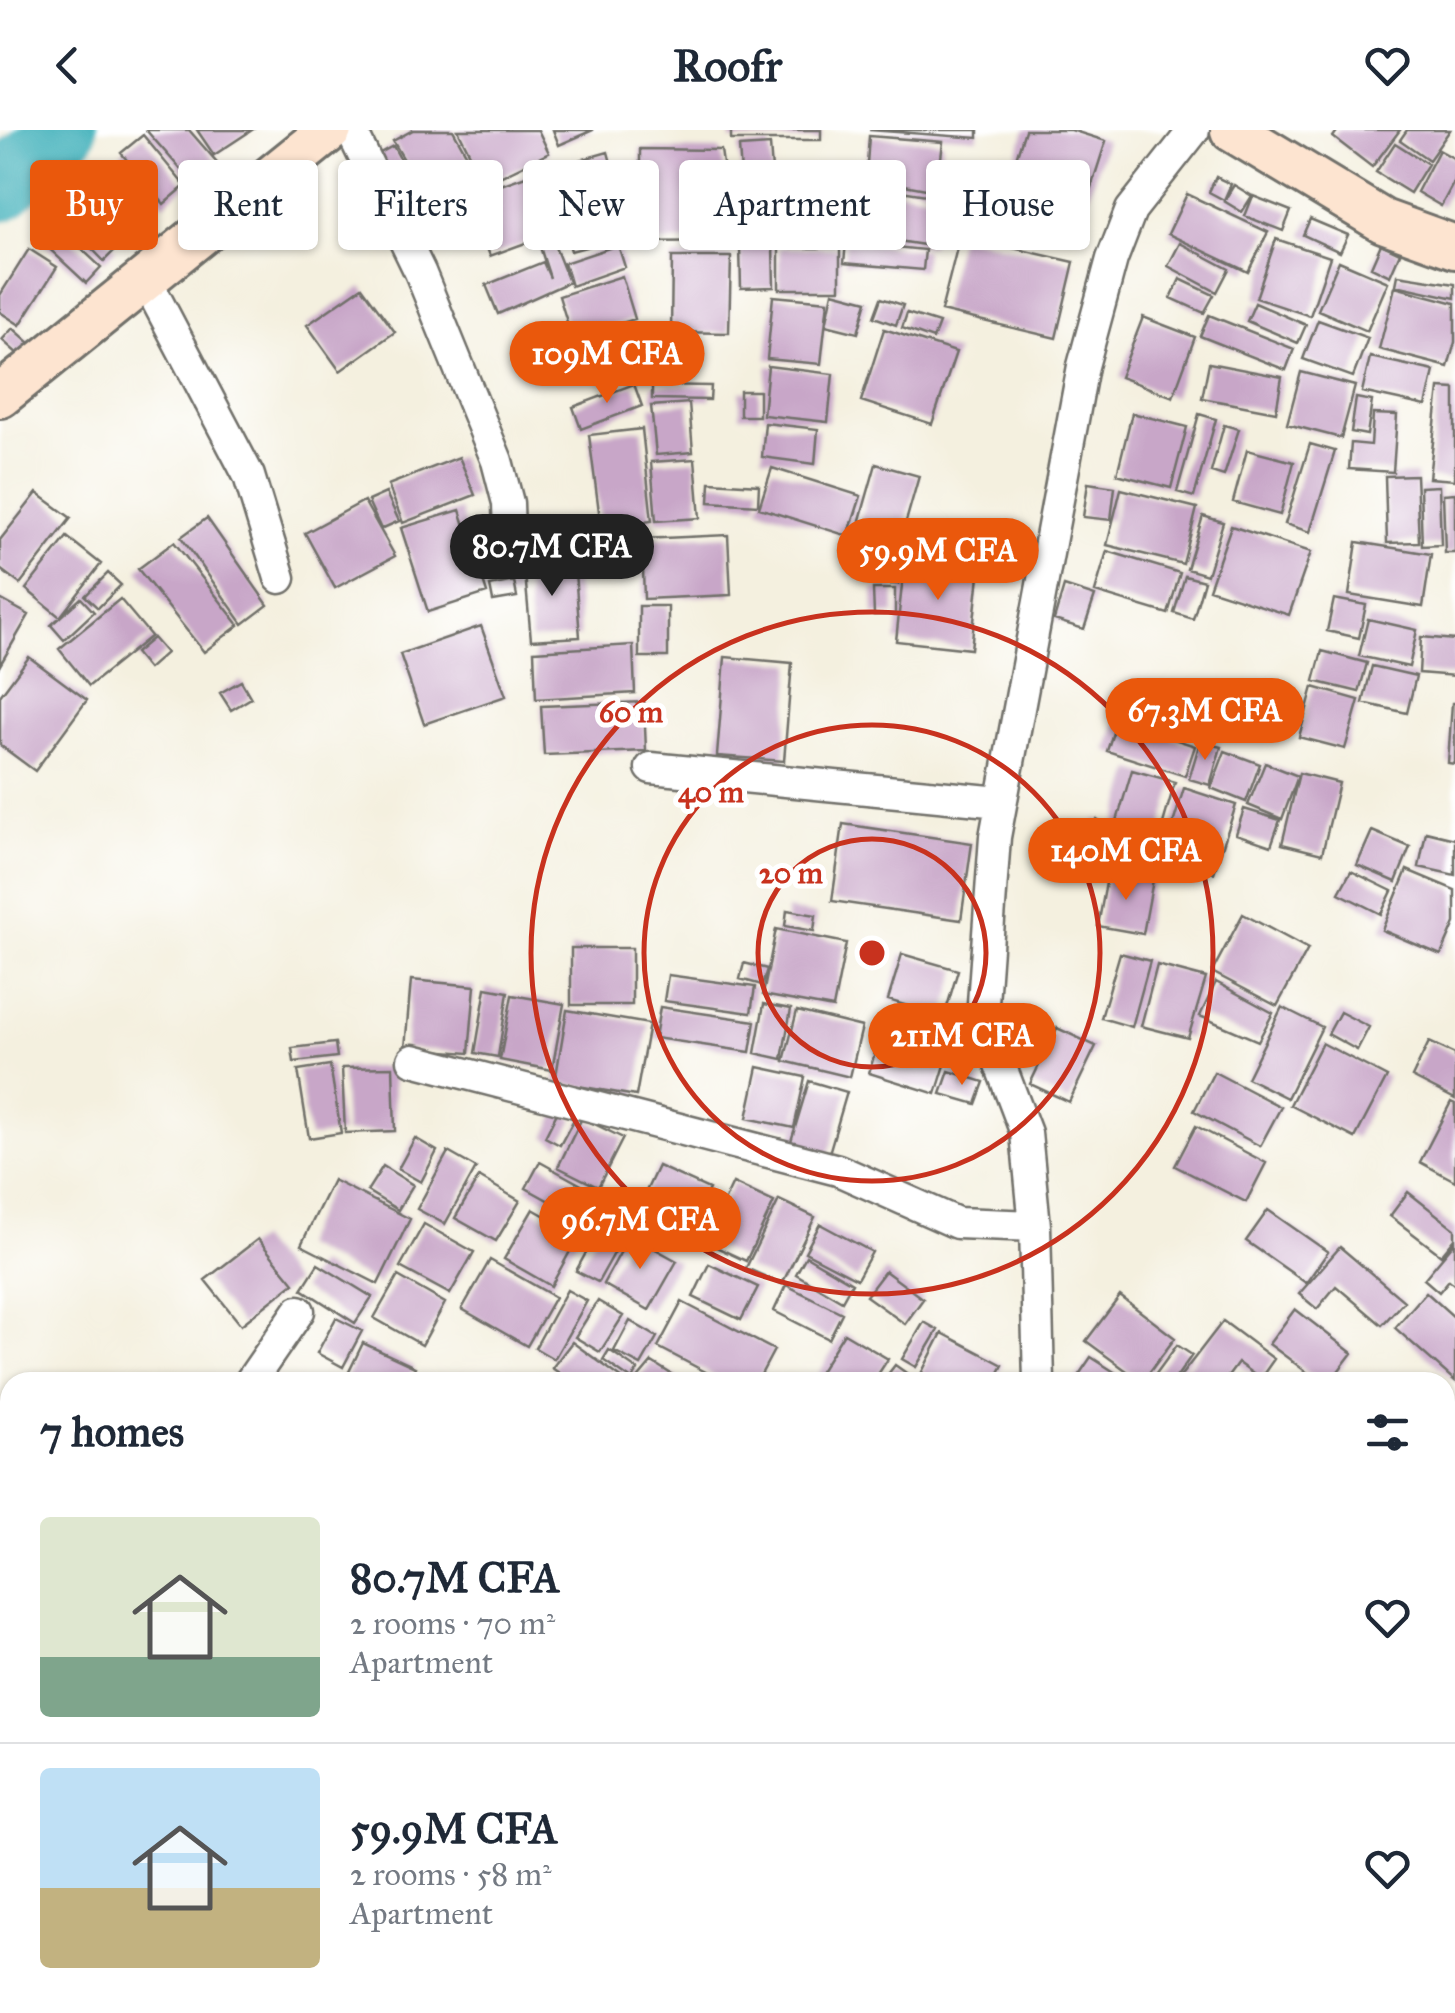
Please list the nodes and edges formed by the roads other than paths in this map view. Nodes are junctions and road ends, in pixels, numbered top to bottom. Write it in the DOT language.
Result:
graph roads {
  1 [pos="330,130"];
  2 [pos="351,130"];
  3 [pos="1194,130"];
  4 [pos="1232,130"];
  5 [pos="1455,247"];
  6 [pos="146,280"];
  7 [pos="0,396"];
  8 [pos="510,564"];
  9 [pos="280,578"];
  10 [pos="650,768"];
  11 [pos="1000,802"];
  12 [pos="414,1060"];
  13 [pos="1034,1226"];
  14 [pos="299,1311"];
  15 [pos="257,1372"];
  16 [pos="1039,1372"];
  1 -- 6 [label="street"];
  2 -- 8 [label="street"];
  3 -- 11 [label="street"];
  4 -- 5 [label="street"];
  6 -- 7 [label="street"];
  6 -- 9 [label="street"];
  10 -- 11 [label="street"];
  11 -- 13 [label="street"];
  12 -- 13 [label="street"];
  13 -- 16 [label="street"];
  14 -- 15 [label="street"];
}
